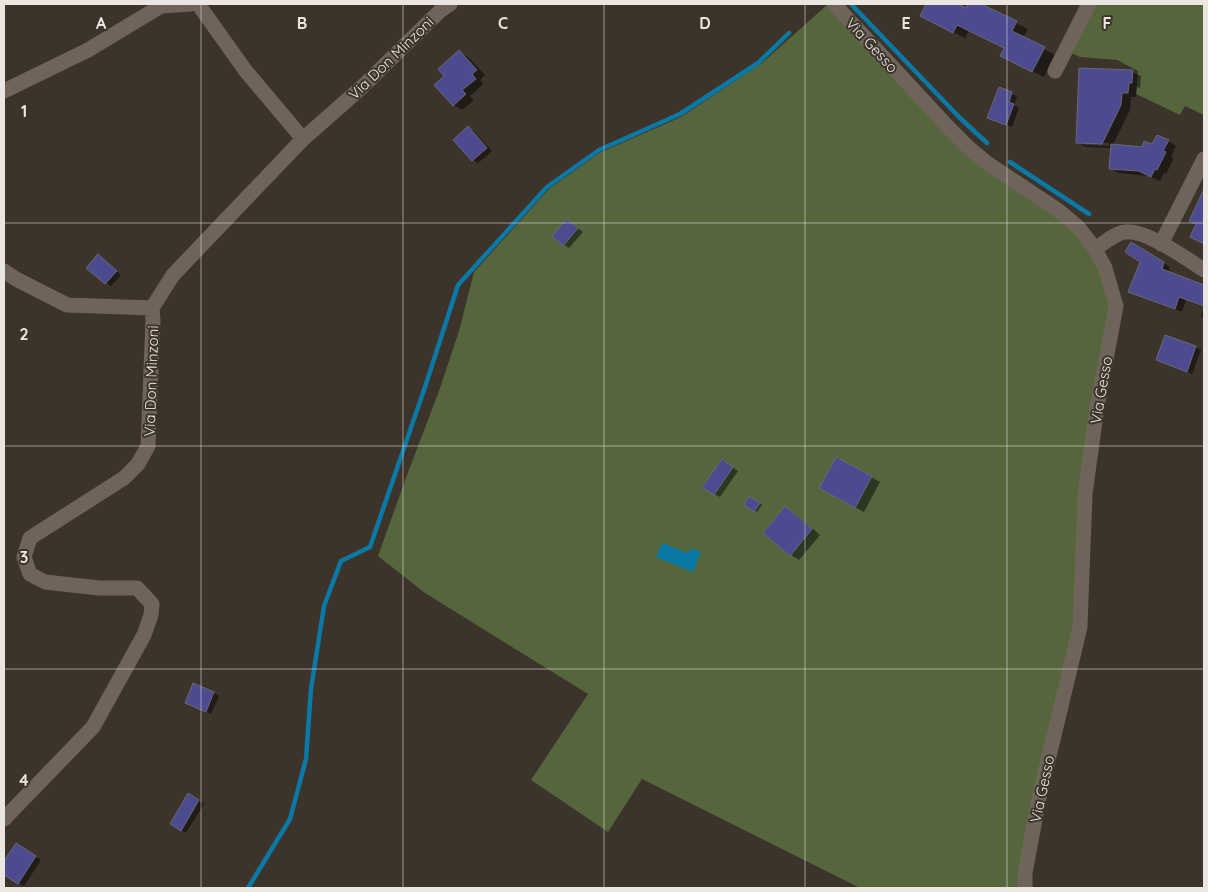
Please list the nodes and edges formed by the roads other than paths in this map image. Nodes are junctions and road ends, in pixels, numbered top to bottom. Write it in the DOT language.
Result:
graph roads {
  1 [pos="190,4"];
  2 [pos="198,4"];
  3 [pos="450,4"];
  4 [pos="834,4"];
  5 [pos="1089,4"];
  6 [pos="1055,71"];
  7 [pos="4,91"];
  8 [pos="303,139"];
  9 [pos="1204,160"];
  10 [pos="1161,244"];
  11 [pos="1095,249"];
  12 [pos="1204,270"];
  13 [pos="4,271"];
  14 [pos="152,308"];
  15 [pos="4,819"];
  16 [pos="1024,888"];
  1 -- 7 [label="street"];
  2 -- 8 [label="street"];
  3 -- 8 [label="street, Via Don Minzoni"];
  4 -- 11 [label="street, Via Gesso"];
  5 -- 6 [label="street"];
  8 -- 14 [label="street, Via Don Minzoni"];
  9 -- 10 [label="street"];
  10 -- 11 [label="street"];
  10 -- 12 [label="street"];
  11 -- 16 [label="street, Via Gesso"];
  13 -- 14 [label="street"];
  14 -- 15 [label="street, Via Don Minzoni"];
}
